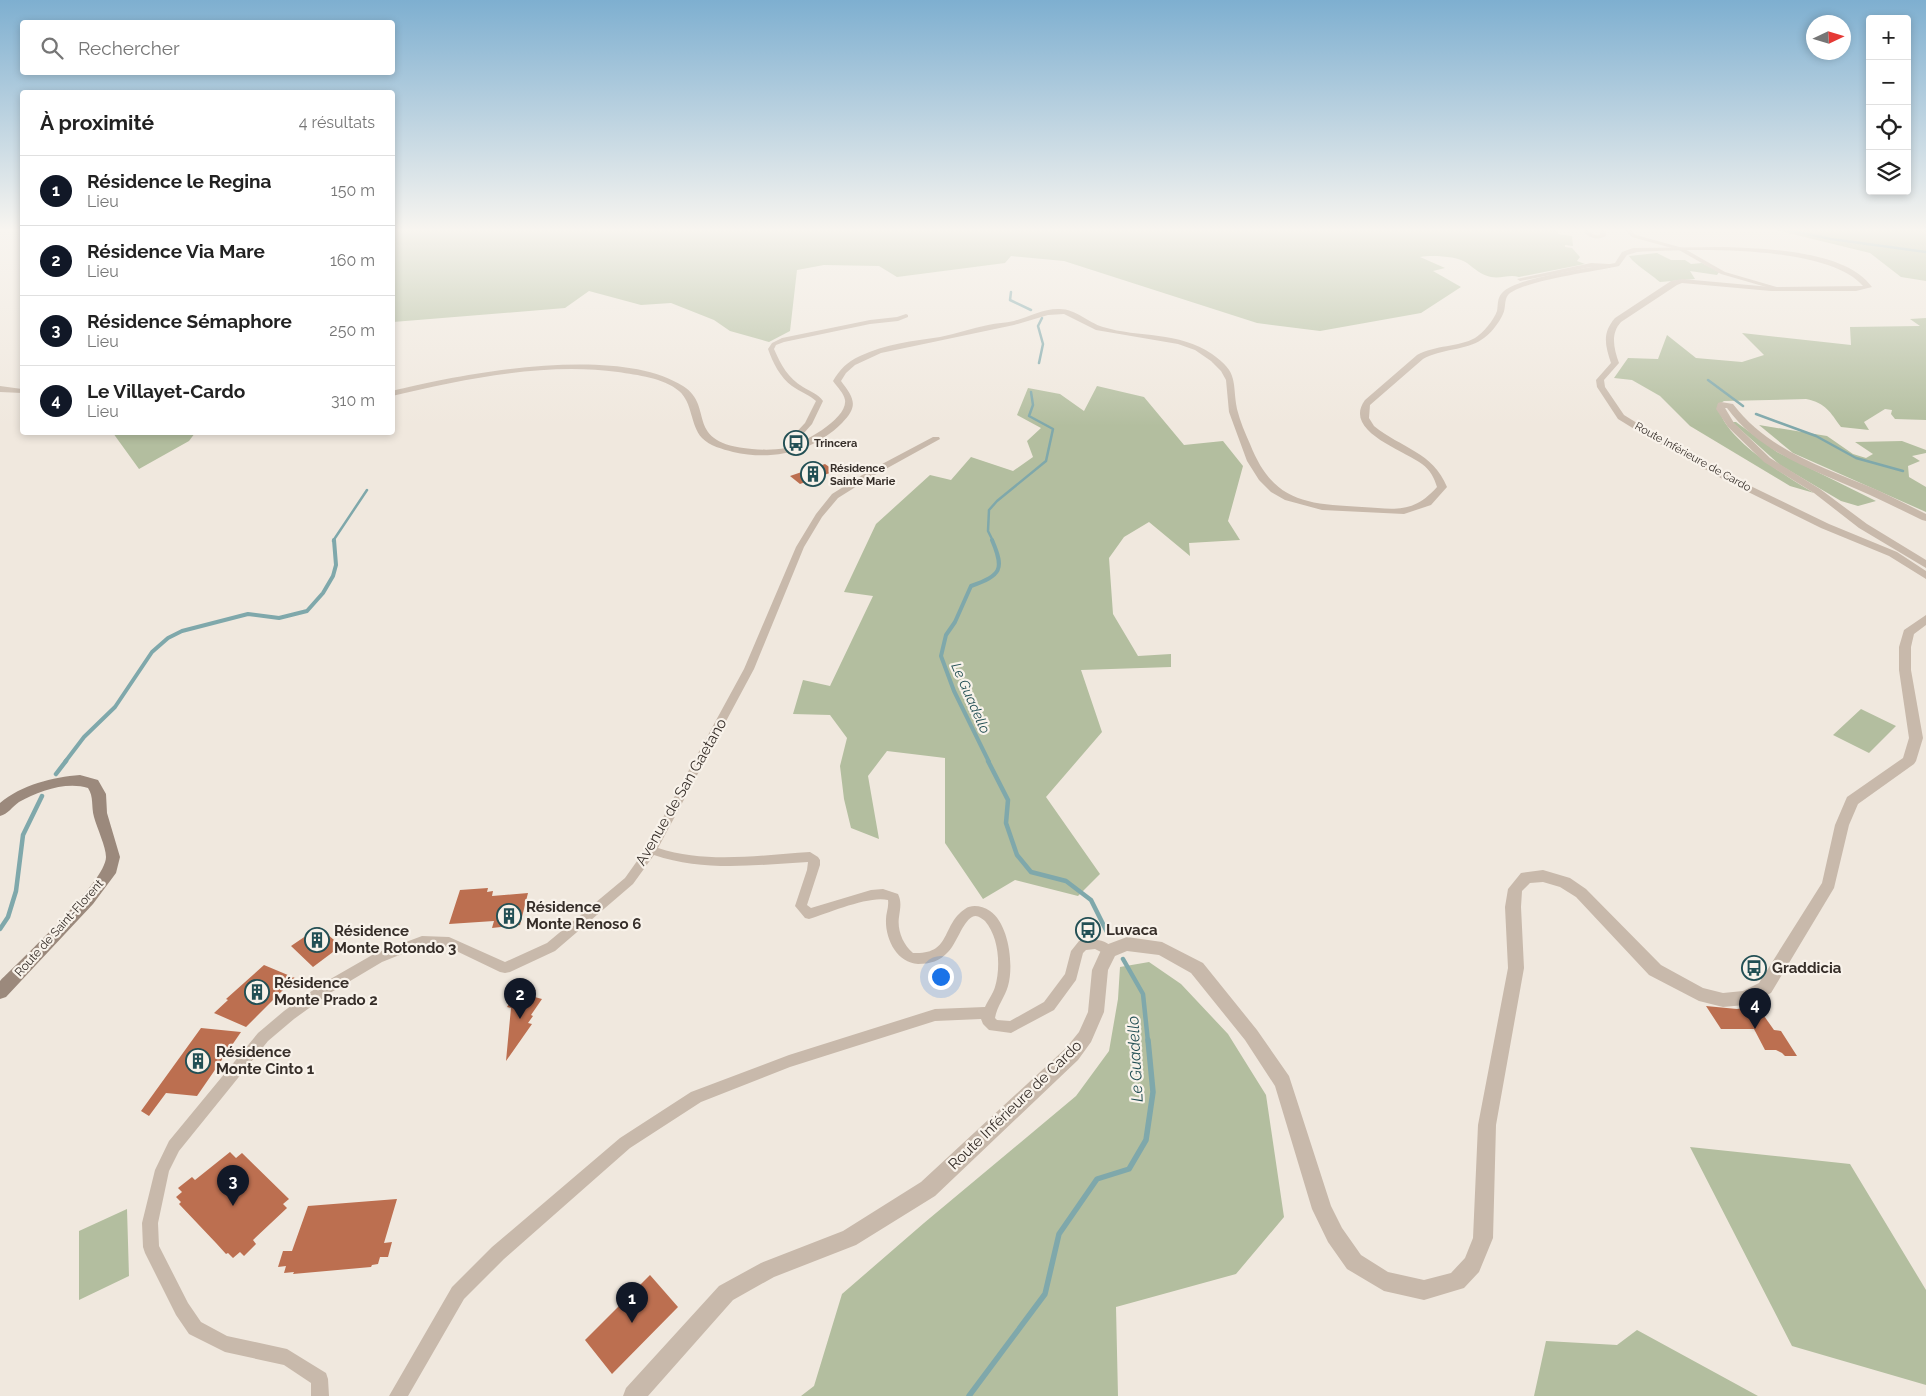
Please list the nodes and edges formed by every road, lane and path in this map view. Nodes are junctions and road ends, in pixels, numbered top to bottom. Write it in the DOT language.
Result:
graph roads {
  1 [pos="1504,295"];
  2 [pos="1656,295"];
  3 [pos="906,316"];
  4 [pos="0,389"];
  5 [pos="20,391"];
  6 [pos="395,393"];
  7 [pos="936,439"];
  8 [pos="787,450"];
  9 [pos="1926,518"];
  10 [pos="1926,565"];
  11 [pos="1926,576"];
  12 [pos="1926,619"];
  13 [pos="0,811"];
  14 [pos="651,850"];
  15 [pos="1109,952"];
  16 [pos="0,992"];
  17 [pos="989,1013"];
  18 [pos="320,1396"];
  19 [pos="398,1396"];
  20 [pos="634,1396"];
  1 -- 8 [label="street"];
  2 -- 11 [label="street, Route Inférieure de Cardo"];
  3 -- 8 [label="street"];
  4 -- 5 [label="street"];
  6 -- 8 [label="street"];
  7 -- 14 [label="street, Avenue de San Gaetano"];
  9 -- 10 [label="street"];
  12 -- 15 [label="street"];
  13 -- 16 [label="main road, Route de Saint-Florent"];
  14 -- 17 [label="street"];
  14 -- 18 [label="street, Avenue de San Gaetano"];
  15 -- 17 [label="street"];
  15 -- 20 [label="street, Route Inférieure de Cardo"];
  17 -- 19 [label="street"];
}
